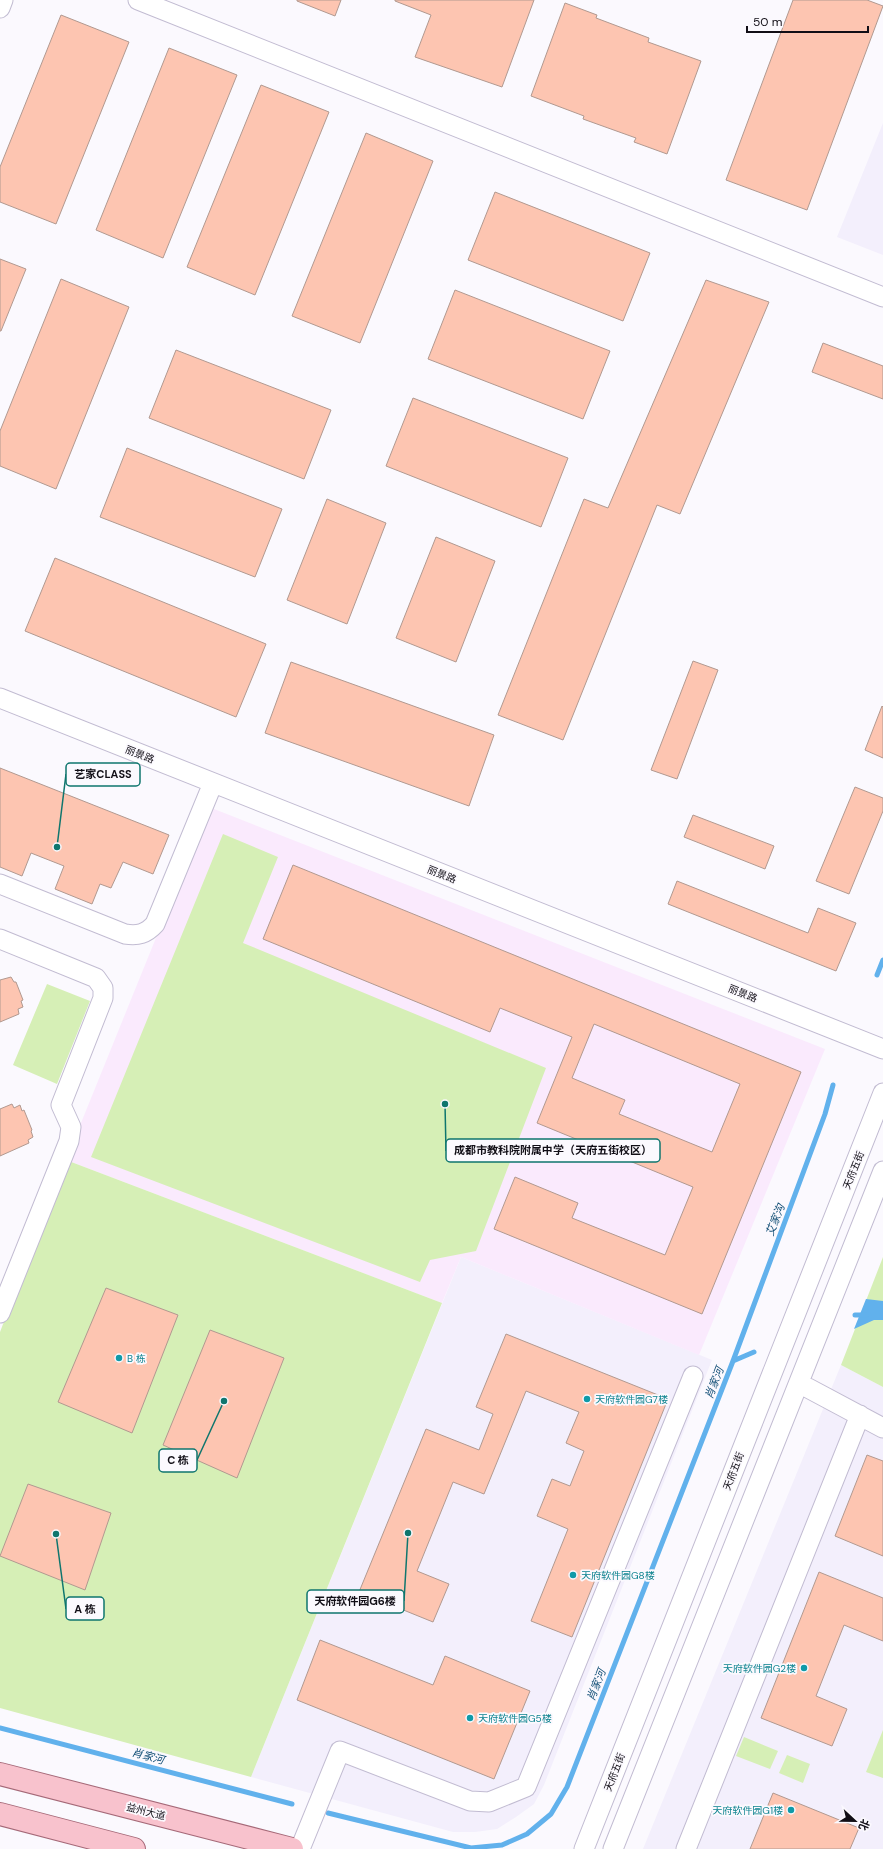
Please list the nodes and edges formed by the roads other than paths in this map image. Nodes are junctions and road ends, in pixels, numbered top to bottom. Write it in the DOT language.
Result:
graph roads {
  1 [pos="3,0"];
  2 [pos="138,0"];
  3 [pos="0,8"];
  4 [pos="883,297"];
  5 [pos="0,698"];
  6 [pos="213,783"];
  7 [pos="0,884"];
  8 [pos="0,939"];
  9 [pos="883,1049"];
  10 [pos="883,1093"];
  11 [pos="883,1171"];
  12 [pos="0,1313"];
  13 [pos="693,1376"];
  14 [pos="808,1388"];
  15 [pos="860,1415"];
  16 [pos="883,1428"];
  17 [pos="0,1774"];
  18 [pos="0,1814"];
  19 [pos="134,1849"];
  20 [pos="292,1849"];
  21 [pos="300,1849"];
  22 [pos="584,1849"];
  23 [pos="613,1849"];
  24 [pos="686,1849"];
  1 -- 3 [label="street"];
  2 -- 4 [label="street"];
  5 -- 6 [label="street, 丽景路"];
  6 -- 7 [label="street"];
  6 -- 9 [label="street, 丽景路"];
  8 -- 12 [label="street"];
  10 -- 22 [label="street, 天府五街"];
  11 -- 23 [label="street"];
  13 -- 21 [label="street"];
  14 -- 15 [label="street"];
  15 -- 16 [label="street"];
  15 -- 24 [label="street"];
  17 -- 20 [label="main road, 益州大道"];
  18 -- 19 [label="main road"];
}
